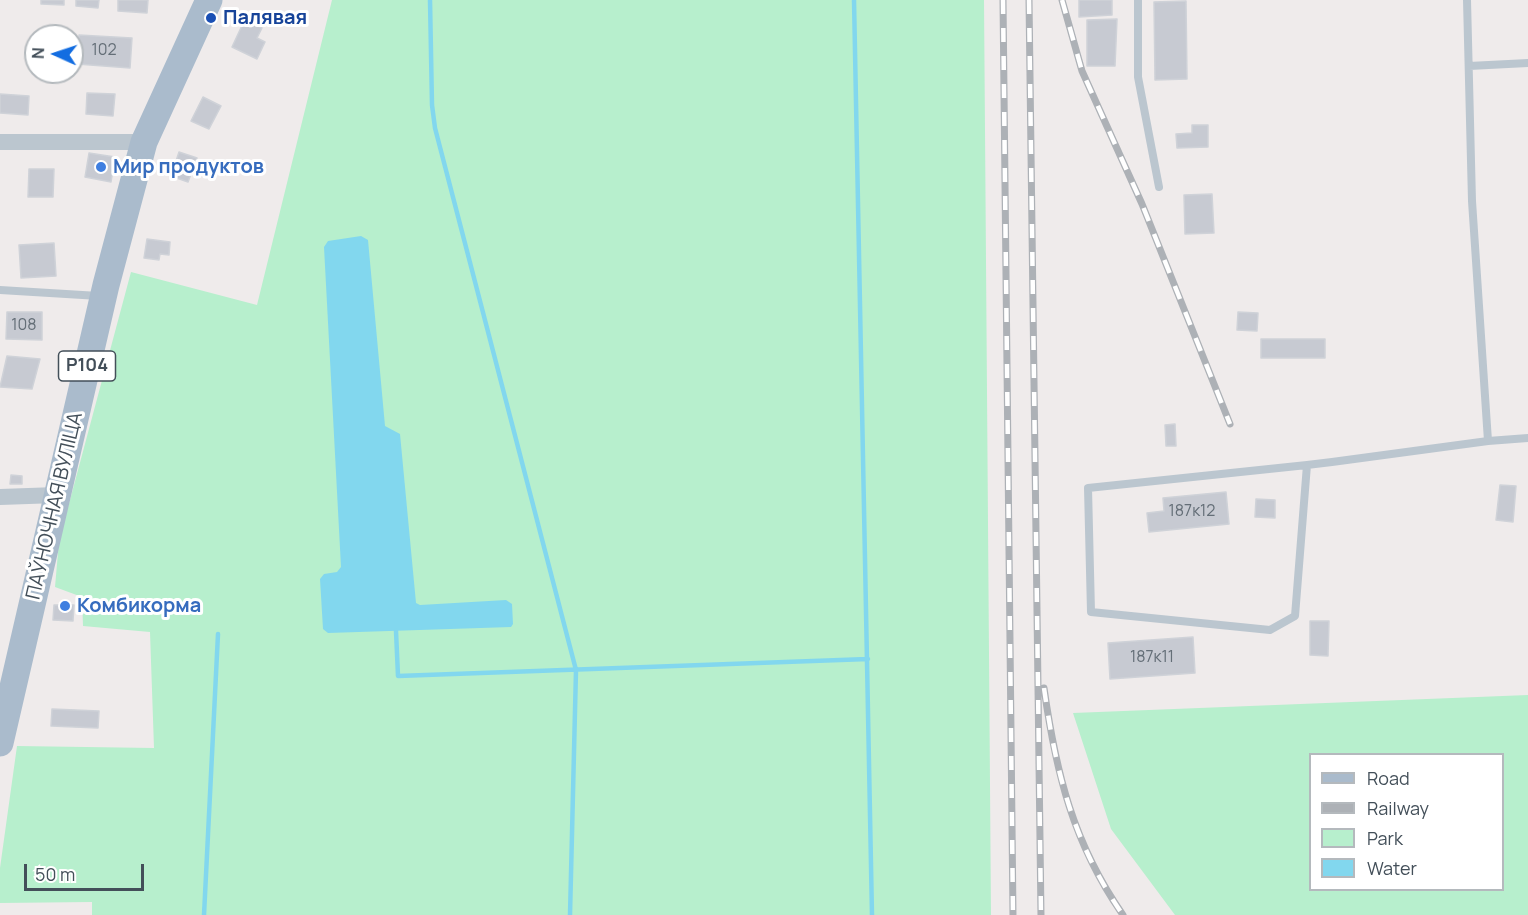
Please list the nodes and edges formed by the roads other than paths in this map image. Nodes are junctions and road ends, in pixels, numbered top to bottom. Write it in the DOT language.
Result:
graph roads {
  1 [pos="209,0"];
  2 [pos="1138,0"];
  3 [pos="1467,0"];
  4 [pos="1528,63"];
  5 [pos="1468,66"];
  6 [pos="0,142"];
  7 [pos="144,142"];
  8 [pos="1160,187"];
  9 [pos="0,290"];
  10 [pos="103,297"];
  11 [pos="1528,438"];
  12 [pos="1488,441"];
  13 [pos="1307,465"];
  14 [pos="57,495"];
  15 [pos="0,497"];
  16 [pos="0,742"];
  1 -- 7 [label="main road, ПАЎНОЧНАЯ ВУЛІЦА / Р104"];
  2 -- 8 [label="lane"];
  3 -- 5 [label="lane"];
  4 -- 5 [label="lane"];
  5 -- 12 [label="lane"];
  6 -- 7 [label="street"];
  7 -- 10 [label="main road, ПАЎНОЧНАЯ ВУЛІЦА / Р104"];
  9 -- 10 [label="lane"];
  10 -- 14 [label="main road, ПАЎНОЧНАЯ ВУЛІЦА / Р104"];
  11 -- 12 [label="lane"];
  12 -- 13 [label="lane"];
  13 -- 13 [label="lane"];
  14 -- 15 [label="street"];
  14 -- 16 [label="main road, ПАЎНОЧНАЯ ВУЛІЦА / Р104"];
}
